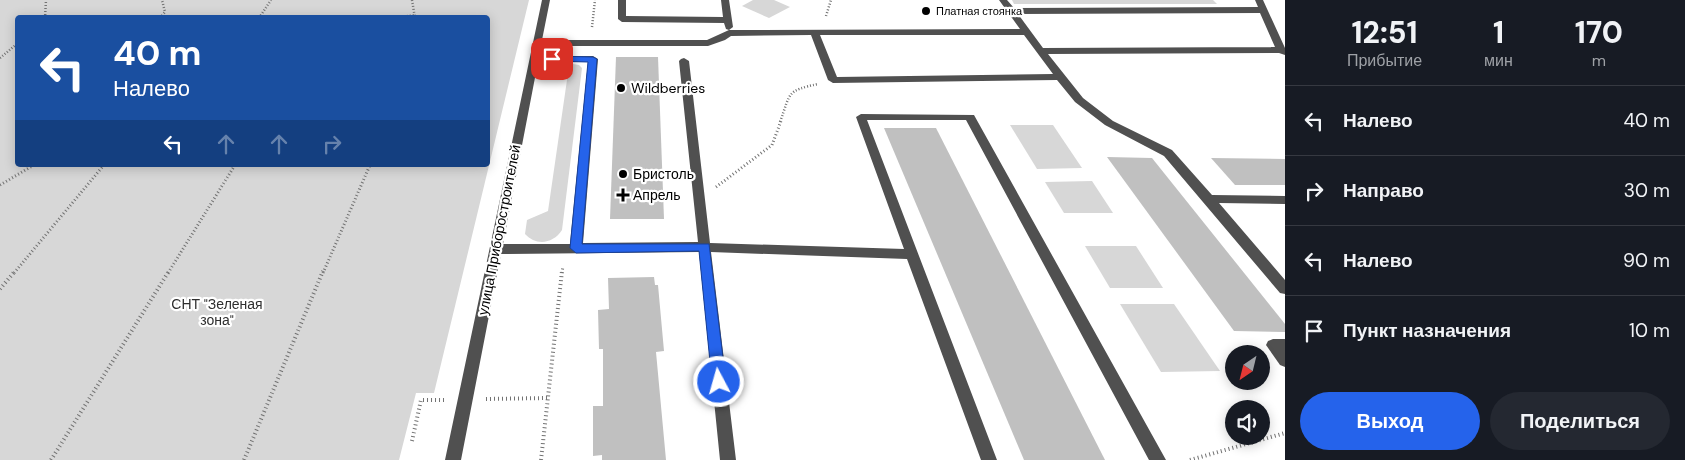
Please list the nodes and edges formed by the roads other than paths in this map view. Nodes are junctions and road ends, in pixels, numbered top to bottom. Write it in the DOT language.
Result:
graph roads {
  1 [pos="546,0"];
  2 [pos="622,0"];
  3 [pos="725,0"];
  4 [pos="1003,0"];
  5 [pos="1259,0"];
  6 [pos="1264,10"];
  7 [pos="1011,11"];
  8 [pos="728,20"];
  9 [pos="1027,32"];
  10 [pos="729,33"];
  11 [pos="815,34"];
  12 [pos="537,43"];
  13 [pos="1041,50"];
  14 [pos="1283,51"];
  15 [pos="534,59"];
  16 [pos="684,61"];
  17 [pos="1060,77"];
  18 [pos="1209,199"];
  19 [pos="1285,200"];
  20 [pos="704,247"];
  21 [pos="570,248"];
  22 [pos="495,249"];
  23 [pos="912,254"];
  24 [pos="1285,289"];
  25 [pos="1285,345"];
  26 [pos="1285,361"];
  27 [pos="453,460"];
  28 [pos="728,460"];
  29 [pos="988,460"];
  30 [pos="1158,460"];
  1 -- 12 [label="street, улица Приборостроителей"];
  2 -- 8 [label="street"];
  3 -- 8 [label="street"];
  4 -- 7 [label="street"];
  5 -- 6 [label="street"];
  6 -- 7 [label="street"];
  6 -- 14 [label="street"];
  7 -- 9 [label="street"];
  8 -- 10 [label="street"];
  9 -- 11 [label="street"];
  9 -- 13 [label="street"];
  10 -- 11 [label="street"];
  10 -- 12 [label="street"];
  11 -- 17 [label="street"];
  12 -- 15 [label="street, улица Приборостроителей"];
  13 -- 14 [label="street"];
  13 -- 17 [label="street"];
  15 -- 21 [label="street"];
  15 -- 22 [label="street, улица Приборостроителей"];
  16 -- 20 [label="street"];
  17 -- 18 [label="street"];
  18 -- 19 [label="street"];
  18 -- 24 [label="street"];
  20 -- 21 [label="street"];
  20 -- 23 [label="street"];
  20 -- 28 [label="street"];
  21 -- 22 [label="street"];
  22 -- 27 [label="street, улица Приборостроителей"];
  23 -- 29 [label="street"];
  23 -- 30 [label="street"];
  25 -- 26 [label="street"];
}
